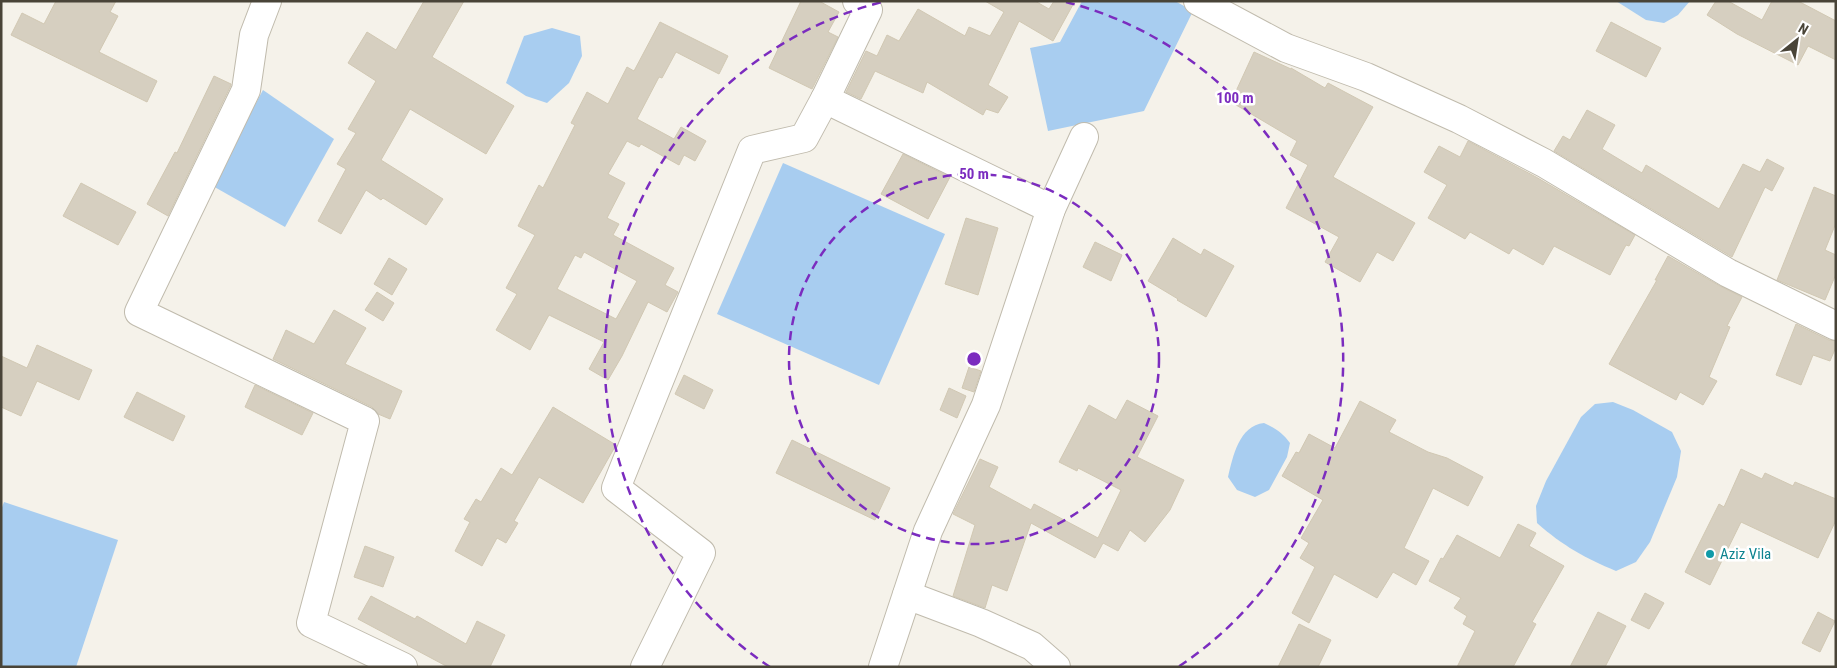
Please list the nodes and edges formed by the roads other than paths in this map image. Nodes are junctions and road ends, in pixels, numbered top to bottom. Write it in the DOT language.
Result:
graph roads {
  1 [pos="267,1"];
  2 [pos="856,1"];
  3 [pos="1198,1"];
  4 [pos="825,99"];
  5 [pos="1084,137"];
  6 [pos="1051,209"];
  7 [pos="1836,326"];
  8 [pos="907,595"];
  9 [pos="403,667"];
  10 [pos="645,667"];
  11 [pos="883,667"];
  12 [pos="1056,667"];
  1 -- 9 [label="street"];
  2 -- 4 [label="street"];
  3 -- 7 [label="street"];
  4 -- 6 [label="street"];
  4 -- 10 [label="street"];
  5 -- 6 [label="street"];
  6 -- 8 [label="street"];
  8 -- 11 [label="street"];
  8 -- 12 [label="street"];
}
